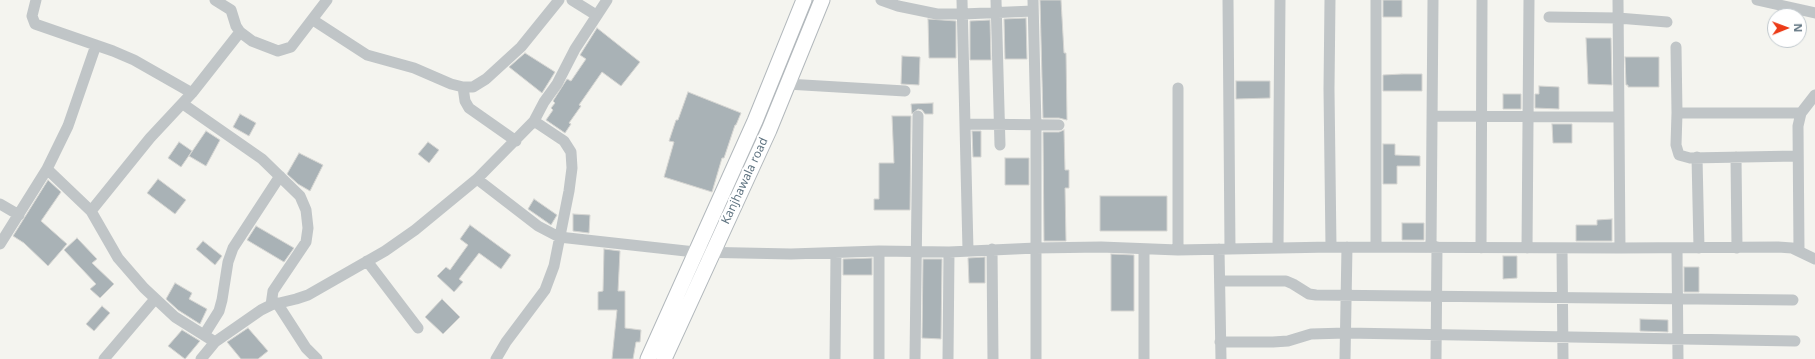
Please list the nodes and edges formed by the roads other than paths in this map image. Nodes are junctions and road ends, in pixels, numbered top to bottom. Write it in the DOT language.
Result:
graph roads {
  1 [pos="36,0"];
  2 [pos="215,0"];
  3 [pos="327,0"];
  4 [pos="559,0"];
  5 [pos="572,0"];
  6 [pos="607,0"];
  7 [pos="804,0"];
  8 [pos="822,0"];
  9 [pos="881,0"];
  10 [pos="962,0"];
  11 [pos="996,0"];
  12 [pos="1228,0"];
  13 [pos="1280,0"];
  14 [pos="1330,0"];
  15 [pos="1376,0"];
  16 [pos="1433,0"];
  17 [pos="1482,0"];
  18 [pos="1528,0"];
  19 [pos="1618,0"];
  20 [pos="1757,0"];
  21 [pos="1786,3"];
  22 [pos="1033,5"];
  23 [pos="997,13"];
  24 [pos="1815,13"];
  25 [pos="963,14"];
  26 [pos="596,15"];
  27 [pos="1548,17"];
  28 [pos="1618,18"];
  29 [pos="312,20"];
  30 [pos="1667,22"];
  31 [pos="240,32"];
  32 [pos="96,45"];
  33 [pos="1676,47"];
  34 [pos="787,84"];
  35 [pos="463,87"];
  36 [pos="1178,88"];
  37 [pos="905,91"];
  38 [pos="192,93"];
  39 [pos="1815,95"];
  40 [pos="183,104"];
  41 [pos="1808,109"];
  42 [pos="1677,113"];
  43 [pos="918,116"];
  44 [pos="1432,116"];
  45 [pos="1482,116"];
  46 [pos="1527,116"];
  47 [pos="1619,117"];
  48 [pos="534,120"];
  49 [pos="965,124"];
  50 [pos="1000,124"];
  51 [pos="1036,125"];
  52 [pos="1059,125"];
  53 [pos="516,141"];
  54 [pos="1000,145"];
  55 [pos="1797,156"];
  56 [pos="1697,157"];
  57 [pos="1736,157"];
  58 [pos="47,169"];
  59 [pos="280,176"];
  60 [pos="477,178"];
  61 [pos="0,204"];
  62 [pos="91,211"];
  63 [pos="19,215"];
  64 [pos="559,237"];
  65 [pos="0,244"];
  66 [pos="1331,246"];
  67 [pos="1347,247"];
  68 [pos="1376,247"];
  69 [pos="1434,247"];
  70 [pos="1036,248"];
  71 [pos="1278,248"];
  72 [pos="1480,248"];
  73 [pos="1527,248"];
  74 [pos="1562,248"];
  75 [pos="1620,248"];
  76 [pos="1677,248"];
  77 [pos="1698,248"];
  78 [pos="1737,248"];
  79 [pos="1144,249"];
  80 [pos="1224,249"];
  81 [pos="968,250"];
  82 [pos="992,250"];
  83 [pos="1178,250"];
  84 [pos="1799,250"];
  85 [pos="879,251"];
  86 [pos="695,252"];
  87 [pos="917,252"];
  88 [pos="949,252"];
  89 [pos="712,253"];
  90 [pos="836,253"];
  91 [pos="1815,259"];
  92 [pos="367,261"];
  93 [pos="1220,280"];
  94 [pos="1346,294"];
  95 [pos="1437,296"];
  96 [pos="1562,297"];
  97 [pos="1677,298"];
  98 [pos="155,299"];
  99 [pos="1793,300"];
  100 [pos="274,304"];
  101 [pos="418,328"];
  102 [pos="1346,333"];
  103 [pos="1436,334"];
  104 [pos="204,335"];
  105 [pos="1563,337"];
  106 [pos="1678,339"];
  107 [pos="1795,341"];
  108 [pos="215,342"];
  109 [pos="1220,342"];
  110 [pos="104,359"];
  111 [pos="201,359"];
  112 [pos="317,359"];
  113 [pos="496,359"];
  114 [pos="648,359"];
  115 [pos="664,359"];
  116 [pos="836,359"];
  117 [pos="879,359"];
  118 [pos="915,359"];
  119 [pos="948,359"];
  120 [pos="993,359"];
  121 [pos="1036,359"];
  122 [pos="1144,359"];
  123 [pos="1221,359"];
  124 [pos="1345,359"];
  125 [pos="1436,359"];
  126 [pos="1563,359"];
  127 [pos="1678,359"];
  1 -- 32 [label="street"];
  2 -- 31 [label="street"];
  3 -- 29 [label="street"];
  4 -- 35 [label="street"];
  5 -- 26 [label="street"];
  6 -- 26 [label="street"];
  7 -- 86 [label="main road, Kanjhawala road"];
  8 -- 34 [label="main road, Kanjhawala road"];
  9 -- 25 [label="street"];
  10 -- 25 [label="street"];
  11 -- 23 [label="street"];
  12 -- 80 [label="street"];
  13 -- 71 [label="street"];
  14 -- 66 [label="street"];
  15 -- 68 [label="street"];
  16 -- 44 [label="street"];
  17 -- 45 [label="street"];
  18 -- 46 [label="street"];
  19 -- 28 [label="street"];
  20 -- 21 [label="street"];
  21 -- 24 [label="street"];
  22 -- 23 [label="street"];
  22 -- 51 [label="street"];
  23 -- 25 [label="street"];
  23 -- 50 [label="street"];
  25 -- 49 [label="street"];
  26 -- 48 [label="street"];
  27 -- 28 [label="street"];
  28 -- 30 [label="street"];
  28 -- 47 [label="street"];
  29 -- 31 [label="street"];
  29 -- 35 [label="street"];
  31 -- 38 [label="street"];
  32 -- 38 [label="street"];
  32 -- 58 [label="street"];
  33 -- 42 [label="street"];
  34 -- 37 [label="street"];
  34 -- 89 [label="main road, Kanjhawala road"];
  35 -- 53 [label="street"];
  36 -- 83 [label="street"];
  38 -- 40 [label="street"];
  39 -- 41 [label="street"];
  40 -- 59 [label="street"];
  40 -- 62 [label="street"];
  41 -- 42 [label="street"];
  41 -- 55 [label="street"];
  42 -- 56 [label="street"];
  43 -- 87 [label="street"];
  44 -- 45 [label="street"];
  44 -- 69 [label="street"];
  45 -- 46 [label="street"];
  45 -- 72 [label="street"];
  46 -- 47 [label="street"];
  46 -- 73 [label="street"];
  47 -- 75 [label="street"];
  48 -- 53 [label="street"];
  48 -- 64 [label="street"];
  49 -- 50 [label="street"];
  49 -- 81 [label="street"];
  50 -- 51 [label="street"];
  50 -- 54 [label="street"];
  51 -- 52 [label="street"];
  51 -- 70 [label="street"];
  53 -- 60 [label="street"];
  55 -- 57 [label="street"];
  55 -- 84 [label="street"];
  56 -- 57 [label="street"];
  56 -- 77 [label="street"];
  57 -- 78 [label="street"];
  58 -- 62 [label="street"];
  58 -- 63 [label="street"];
  59 -- 100 [label="street"];
  59 -- 104 [label="street"];
  60 -- 64 [label="street"];
  60 -- 92 [label="street"];
  61 -- 63 [label="street"];
  62 -- 98 [label="street"];
  63 -- 65 [label="street"];
  64 -- 86 [label="street"];
  64 -- 113 [label="street"];
  66 -- 67 [label="street"];
  66 -- 71 [label="street"];
  67 -- 68 [label="street"];
  67 -- 94 [label="street"];
  68 -- 69 [label="street"];
  69 -- 72 [label="street"];
  69 -- 95 [label="street"];
  70 -- 79 [label="street"];
  70 -- 82 [label="street"];
  70 -- 121 [label="street"];
  71 -- 80 [label="street"];
  72 -- 73 [label="street"];
  73 -- 74 [label="street"];
  74 -- 75 [label="street"];
  74 -- 96 [label="street"];
  75 -- 76 [label="street"];
  76 -- 77 [label="street"];
  76 -- 97 [label="street"];
  77 -- 78 [label="street"];
  78 -- 84 [label="street"];
  79 -- 83 [label="street"];
  79 -- 122 [label="street"];
  80 -- 83 [label="street"];
  80 -- 93 [label="street"];
  81 -- 82 [label="street"];
  81 -- 88 [label="street"];
  82 -- 120 [label="street"];
  84 -- 91 [label="street"];
  85 -- 87 [label="street"];
  85 -- 90 [label="street"];
  85 -- 117 [label="street"];
  86 -- 89 [label="street"];
  86 -- 114 [label="main road, Kanjhawala road"];
  87 -- 88 [label="street"];
  87 -- 118 [label="street"];
  88 -- 119 [label="street"];
  89 -- 90 [label="street"];
  89 -- 115 [label="main road, Kanjhawala road"];
  90 -- 116 [label="street"];
  92 -- 100 [label="street"];
  92 -- 101 [label="street"];
  93 -- 94 [label="street"];
  93 -- 109 [label="street"];
  94 -- 95 [label="street"];
  94 -- 102 [label="street"];
  95 -- 96 [label="street"];
  95 -- 103 [label="street"];
  96 -- 97 [label="street"];
  96 -- 105 [label="street"];
  97 -- 99 [label="street"];
  97 -- 106 [label="street"];
  98 -- 104 [label="street"];
  98 -- 110 [label="street"];
  100 -- 108 [label="street"];
  100 -- 112 [label="street"];
  102 -- 103 [label="street"];
  102 -- 109 [label="street"];
  102 -- 124 [label="street"];
  103 -- 105 [label="street"];
  103 -- 125 [label="street"];
  104 -- 108 [label="street"];
  105 -- 106 [label="street"];
  105 -- 126 [label="street"];
  106 -- 107 [label="street"];
  106 -- 127 [label="street"];
  108 -- 111 [label="street"];
  109 -- 123 [label="street"];
}
